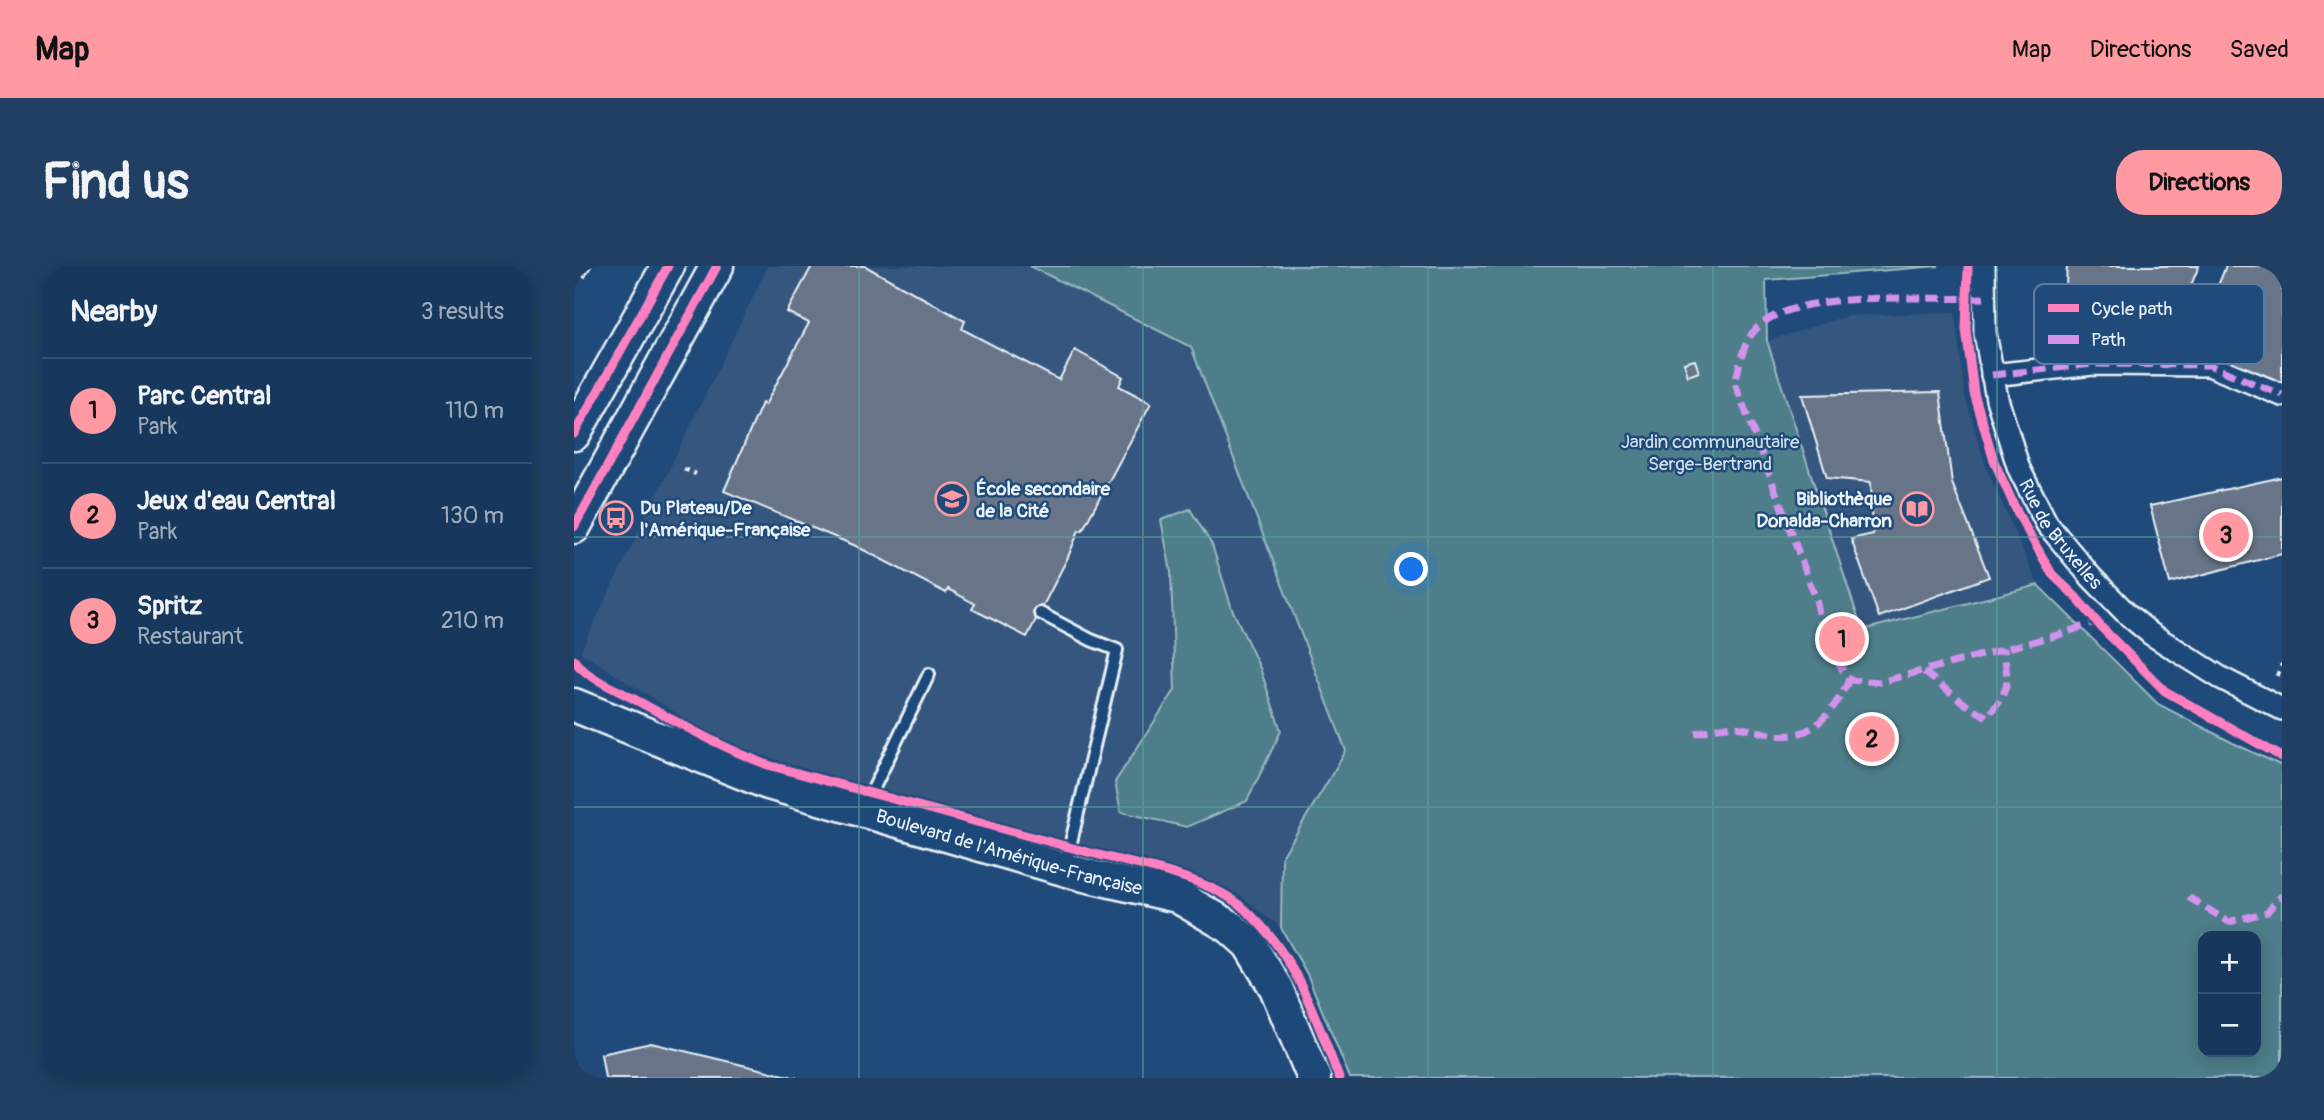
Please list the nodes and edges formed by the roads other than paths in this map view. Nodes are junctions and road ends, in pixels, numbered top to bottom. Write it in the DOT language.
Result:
graph roads {
  1 [pos="668,266"];
  2 [pos="717,266"];
  3 [pos="1984,266"];
  4 [pos="1992,375"];
  5 [pos="2282,395"];
  6 [pos="574,435"];
  7 [pos="574,527"];
  8 [pos="1040,613"];
  9 [pos="929,674"];
  10 [pos="574,687"];
  11 [pos="574,705"];
  12 [pos="2282,709"];
  13 [pos="622,723"];
  14 [pos="863,811"];
  15 [pos="1065,869"];
  16 [pos="1314,1078"];
  1 -- 6 [label="street"];
  2 -- 7 [label="street"];
  3 -- 4 [label="street, Rue de Bruxelles"];
  4 -- 5 [label="street"];
  4 -- 12 [label="street, Rue de Bruxelles"];
  8 -- 15 [label="lane"];
  9 -- 14 [label="lane"];
  10 -- 13 [label="street, Boulevard de l'Amérique-Française"];
  11 -- 13 [label="street, Boulevard de l'Amérique-Française"];
  13 -- 14 [label="street, Boulevard de l'Amérique-Française"];
  14 -- 15 [label="street, Boulevard de l'Amérique-Française"];
  15 -- 16 [label="street, Boulevard de l'Amérique-Française"];
}
